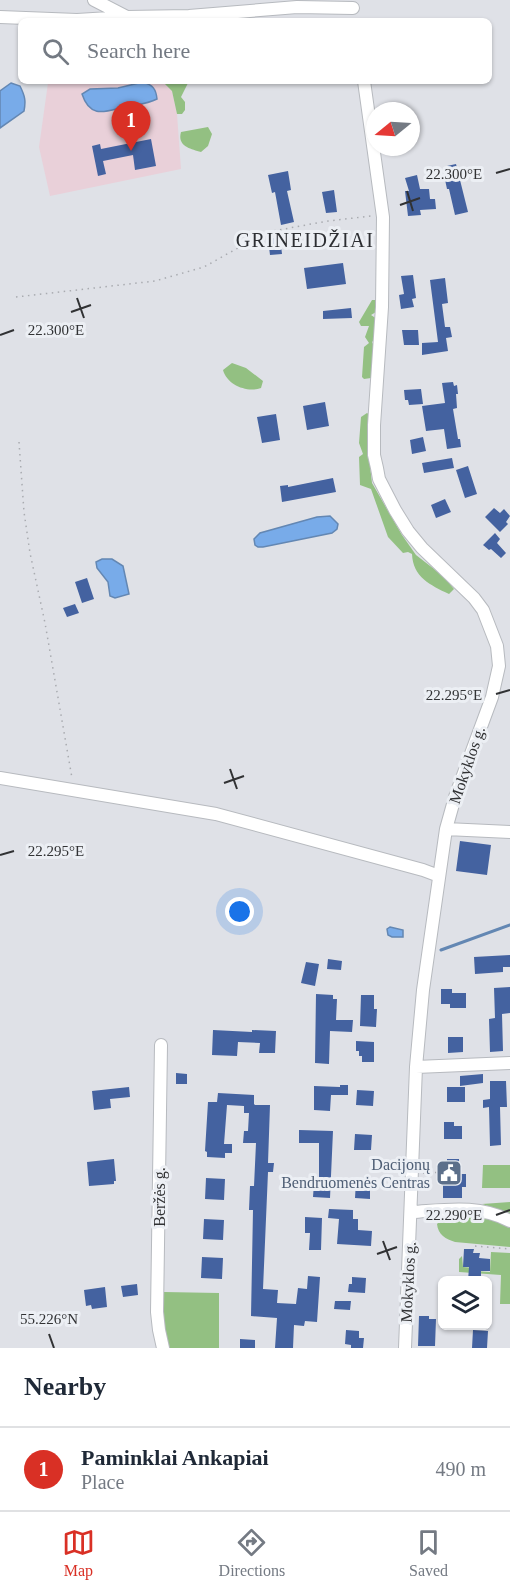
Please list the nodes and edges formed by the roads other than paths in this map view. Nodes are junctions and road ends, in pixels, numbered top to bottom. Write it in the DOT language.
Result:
graph roads {
  1 [pos="94,0"];
  2 [pos="352,4"];
  3 [pos="0,17"];
  4 [pos="127,17"];
  5 [pos="26,18"];
  6 [pos="110,18"];
  7 [pos="364,84"];
  8 [pos="0,778"];
  9 [pos="446,829"];
  10 [pos="510,832"];
  11 [pos="439,876"];
  12 [pos="161,1045"];
  13 [pos="510,1063"];
  14 [pos="416,1067"];
  15 [pos="412,1212"];
  16 [pos="510,1221"];
  17 [pos="163,1348"];
  18 [pos="405,1348"];
  1 -- 4 [label="street"];
  2 -- 4 [label="street"];
  3 -- 5 [label="street"];
  4 -- 6 [label="street"];
  7 -- 9 [label="street, Mokyklos g."];
  8 -- 11 [label="street"];
  9 -- 10 [label="street"];
  9 -- 11 [label="street, Mokyklos g."];
  11 -- 14 [label="street, Mokyklos g."];
  12 -- 17 [label="street, Beržės g."];
  13 -- 14 [label="street"];
  14 -- 15 [label="street, Mokyklos g."];
  15 -- 16 [label="street"];
  15 -- 18 [label="street, Mokyklos g."];
}
